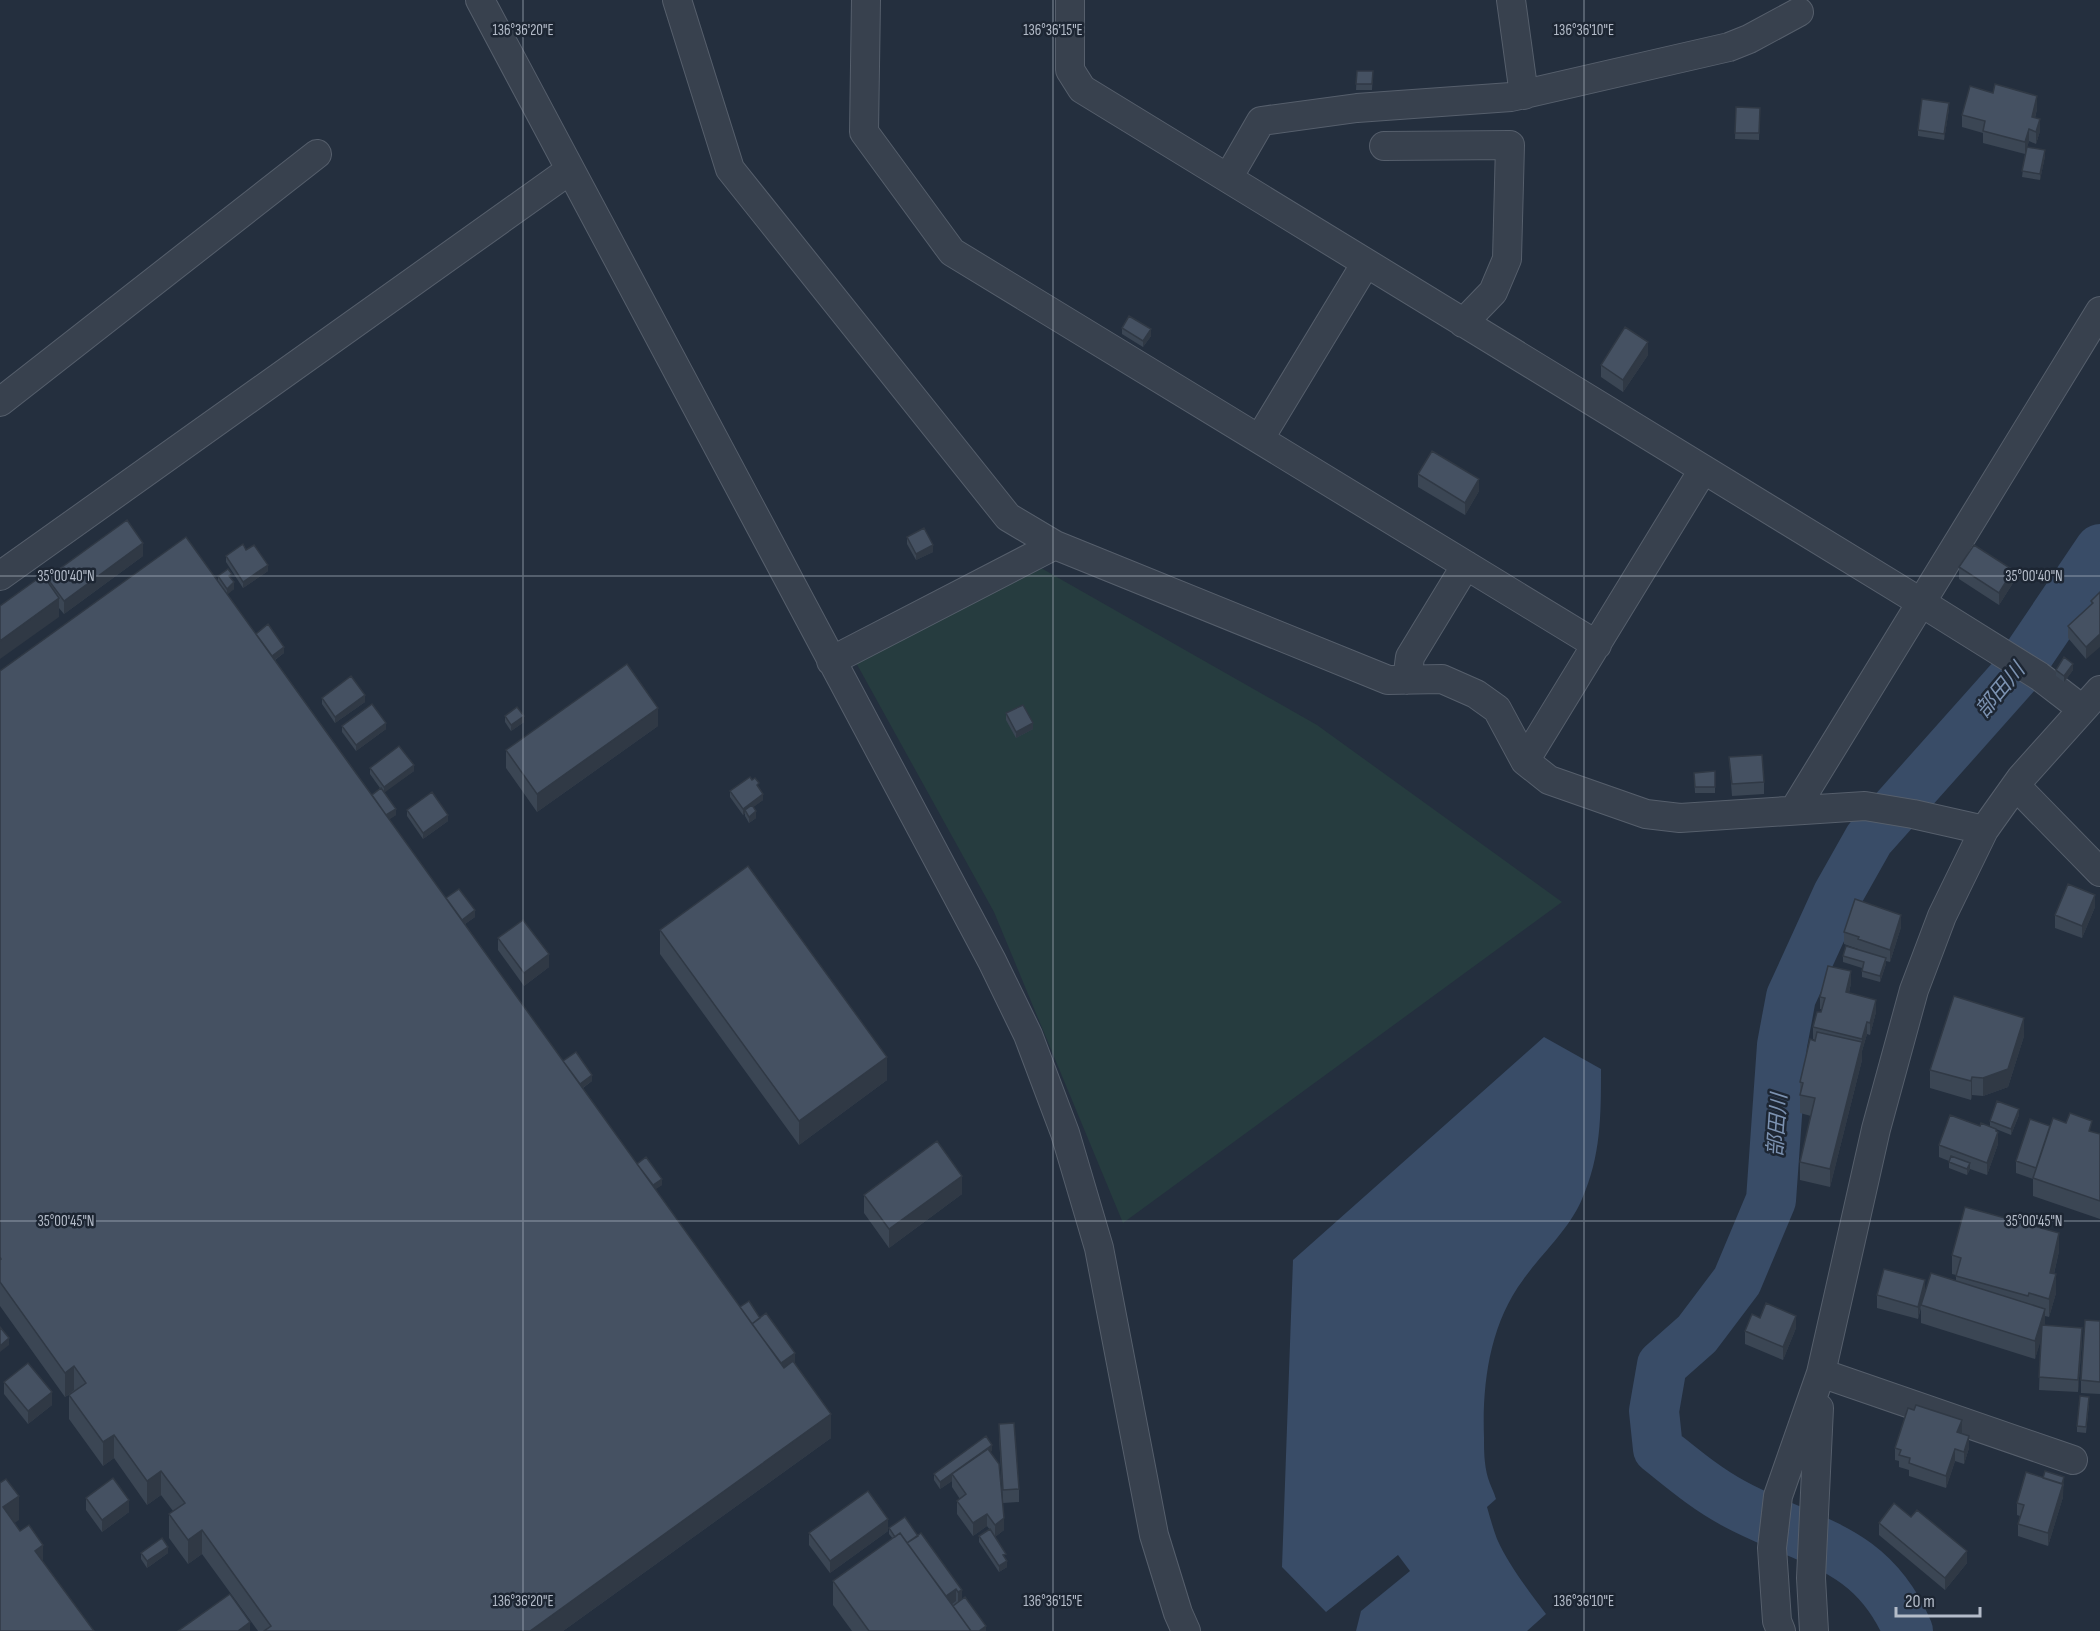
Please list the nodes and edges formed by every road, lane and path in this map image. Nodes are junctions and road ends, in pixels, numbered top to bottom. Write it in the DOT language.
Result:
graph roads {
  1 [pos="480,0"];
  2 [pos="677,0"];
  3 [pos="866,0"];
  4 [pos="1070,0"];
  5 [pos="1511,0"];
  6 [pos="1798,12"];
  7 [pos="1524,94"];
  8 [pos="1384,146"];
  9 [pos="317,154"];
  10 [pos="570,170"];
  11 [pos="1228,178"];
  12 [pos="1366,263"];
  13 [pos="2100,311"];
  14 [pos="1464,323"];
  15 [pos="0,402"];
  16 [pos="1260,438"];
  17 [pos="1703,470"];
  18 [pos="1055,544"];
  19 [pos="1466,565"];
  20 [pos="0,576"];
  21 [pos="1922,603"];
  22 [pos="1597,645"];
  23 [pos="831,661"];
  24 [pos="1407,680"];
  25 [pos="2091,699"];
  26 [pos="1525,761"];
  27 [pos="2016,786"];
  28 [pos="1794,810"];
  29 [pos="1984,830"];
  30 [pos="2100,872"];
  31 [pos="1821,1372"];
  32 [pos="2073,1460"];
  33 [pos="1779,1626"];
  34 [pos="1186,1631"];
  35 [pos="1814,1631"];
  1 -- 10 [label="street"];
  2 -- 18 [label="street"];
  3 -- 16 [label="street"];
  4 -- 11 [label="street"];
  5 -- 7 [label="street"];
  6 -- 7 [label="street"];
  7 -- 11 [label="street"];
  8 -- 14 [label="street"];
  9 -- 15 [label="street"];
  10 -- 20 [label="street"];
  10 -- 23 [label="street"];
  11 -- 12 [label="street"];
  12 -- 14 [label="street"];
  12 -- 16 [label="street"];
  13 -- 21 [label="street"];
  14 -- 17 [label="street"];
  16 -- 19 [label="street"];
  17 -- 21 [label="street"];
  17 -- 22 [label="street"];
  18 -- 23 [label="street"];
  18 -- 24 [label="street"];
  19 -- 22 [label="street"];
  19 -- 24 [label="street"];
  21 -- 25 [label="street"];
  21 -- 28 [label="street"];
  22 -- 26 [label="street"];
  23 -- 34 [label="street"];
  24 -- 26 [label="street"];
  25 -- 27 [label="street"];
  26 -- 28 [label="street"];
  27 -- 29 [label="street"];
  27 -- 30 [label="street"];
  28 -- 29 [label="street"];
  29 -- 31 [label="street"];
  31 -- 32 [label="street"];
  31 -- 33 [label="street"];
  31 -- 35 [label="street"];
}
